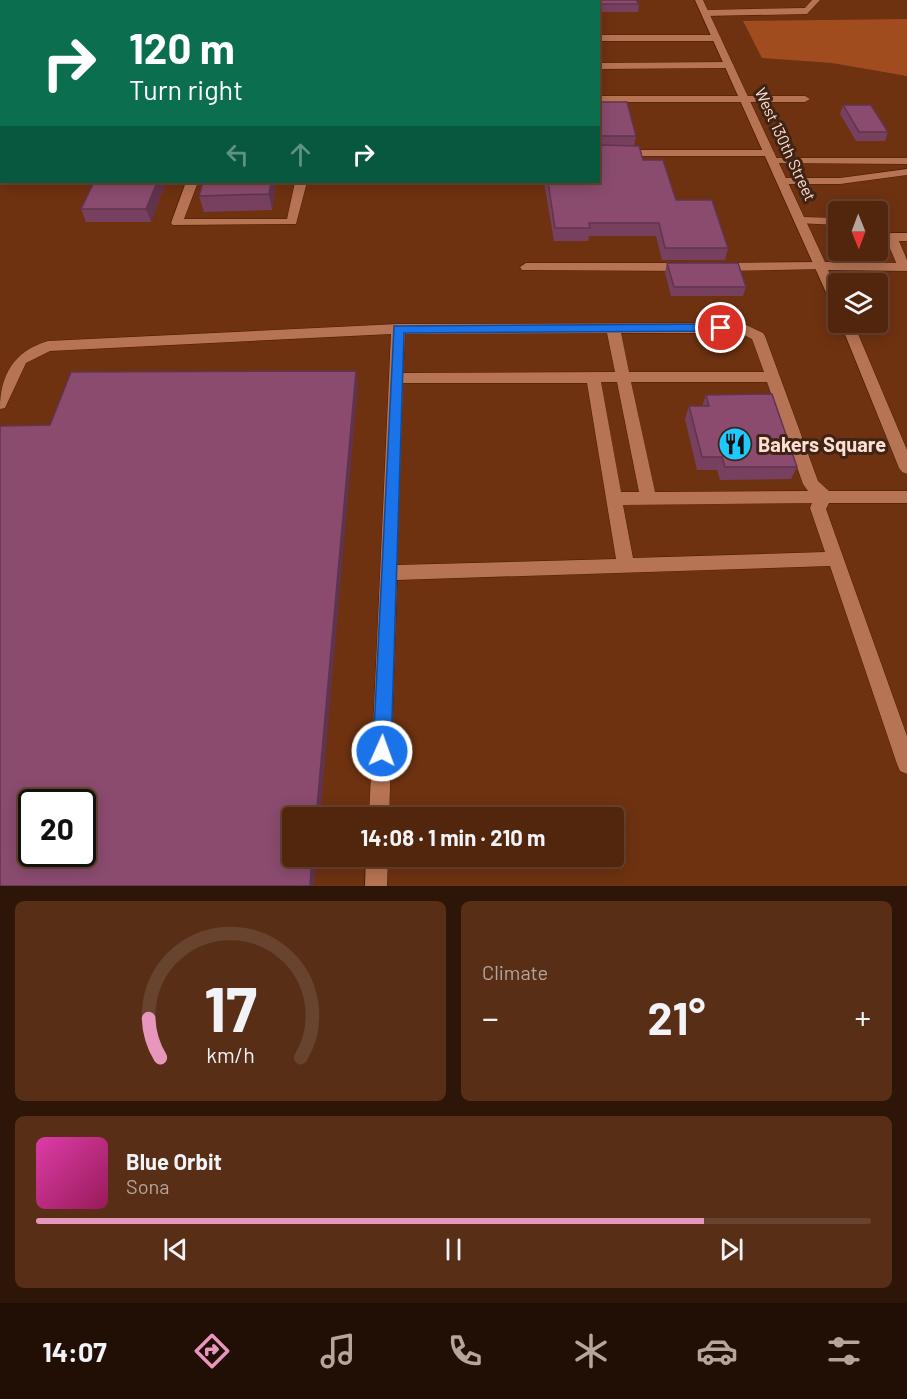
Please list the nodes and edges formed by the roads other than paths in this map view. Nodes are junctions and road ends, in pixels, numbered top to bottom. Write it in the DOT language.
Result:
graph roads {
  1 [pos="699,0"];
  2 [pos="816,0"];
  3 [pos="705,13"];
  4 [pos="600,38"];
  5 [pos="717,38"];
  6 [pos="729,65"];
  7 [pos="600,66"];
  8 [pos="600,99"];
  9 [pos="745,99"];
  10 [pos="806,99"];
  11 [pos="600,153"];
  12 [pos="772,157"];
  13 [pos="907,161"];
  14 [pos="907,172"];
  15 [pos="783,181"];
  16 [pos="192,183"];
  17 [pos="300,183"];
  18 [pos="801,221"];
  19 [pos="828,222"];
  20 [pos="888,236"];
  21 [pos="891,237"];
  22 [pos="907,237"];
  23 [pos="822,266"];
  24 [pos="526,267"];
  25 [pos="905,267"];
  26 [pos="828,281"];
  27 [pos="613,328"];
  28 [pos="398,329"];
  29 [pos="851,333"];
  30 [pos="593,377"];
  31 [pos="623,377"];
  32 [pos="772,377"];
  33 [pos="397,378"];
  34 [pos="0,404"];
  35 [pos="907,468"];
  36 [pos="825,497"];
  37 [pos="907,497"];
  38 [pos="648,498"];
  39 [pos="614,499"];
  40 [pos="836,559"];
  41 [pos="626,566"];
  42 [pos="389,573"];
  43 [pos="907,764"];
  44 [pos="379,807"];
  45 [pos="377,867"];
  46 [pos="376,886"];
  1 -- 3 [label="main road, West 130th Street"];
  2 -- 3 [label="main road"];
  3 -- 5 [label="main road, West 130th Street"];
  4 -- 5 [label="main road"];
  5 -- 6 [label="main road, West 130th Street"];
  6 -- 7 [label="main road"];
  6 -- 9 [label="main road, West 130th Street"];
  8 -- 9 [label="main road"];
  9 -- 10 [label="main road"];
  9 -- 12 [label="main road, West 130th Street"];
  11 -- 12 [label="main road"];
  12 -- 13 [label="main road"];
  12 -- 15 [label="main road, West 130th Street"];
  14 -- 15 [label="main road"];
  15 -- 18 [label="main road, West 130th Street"];
  16 -- 17 [label="main road"];
  18 -- 19 [label="main road"];
  18 -- 23 [label="main road, West 130th Street"];
  20 -- 21 [label="main road"];
  21 -- 22 [label="main road"];
  21 -- 25 [label="main road"];
  23 -- 24 [label="main road"];
  23 -- 25 [label="main road"];
  23 -- 26 [label="main road, West 130th Street"];
  27 -- 28 [label="main road"];
  27 -- 31 [label="main road"];
  27 -- 32 [label="main road"];
  28 -- 33 [label="main road"];
  28 -- 34 [label="main road"];
  29 -- 35 [label="main road"];
  30 -- 31 [label="main road"];
  30 -- 33 [label="main road"];
  30 -- 39 [label="main road"];
  31 -- 32 [label="main road"];
  31 -- 38 [label="main road"];
  32 -- 36 [label="main road"];
  33 -- 42 [label="main road"];
  36 -- 37 [label="main road"];
  36 -- 38 [label="main road"];
  36 -- 40 [label="main road"];
  38 -- 39 [label="main road"];
  39 -- 41 [label="main road"];
  40 -- 41 [label="main road"];
  40 -- 43 [label="main road"];
  41 -- 42 [label="main road"];
  42 -- 44 [label="main road"];
  45 -- 46 [label="main road"];
}
